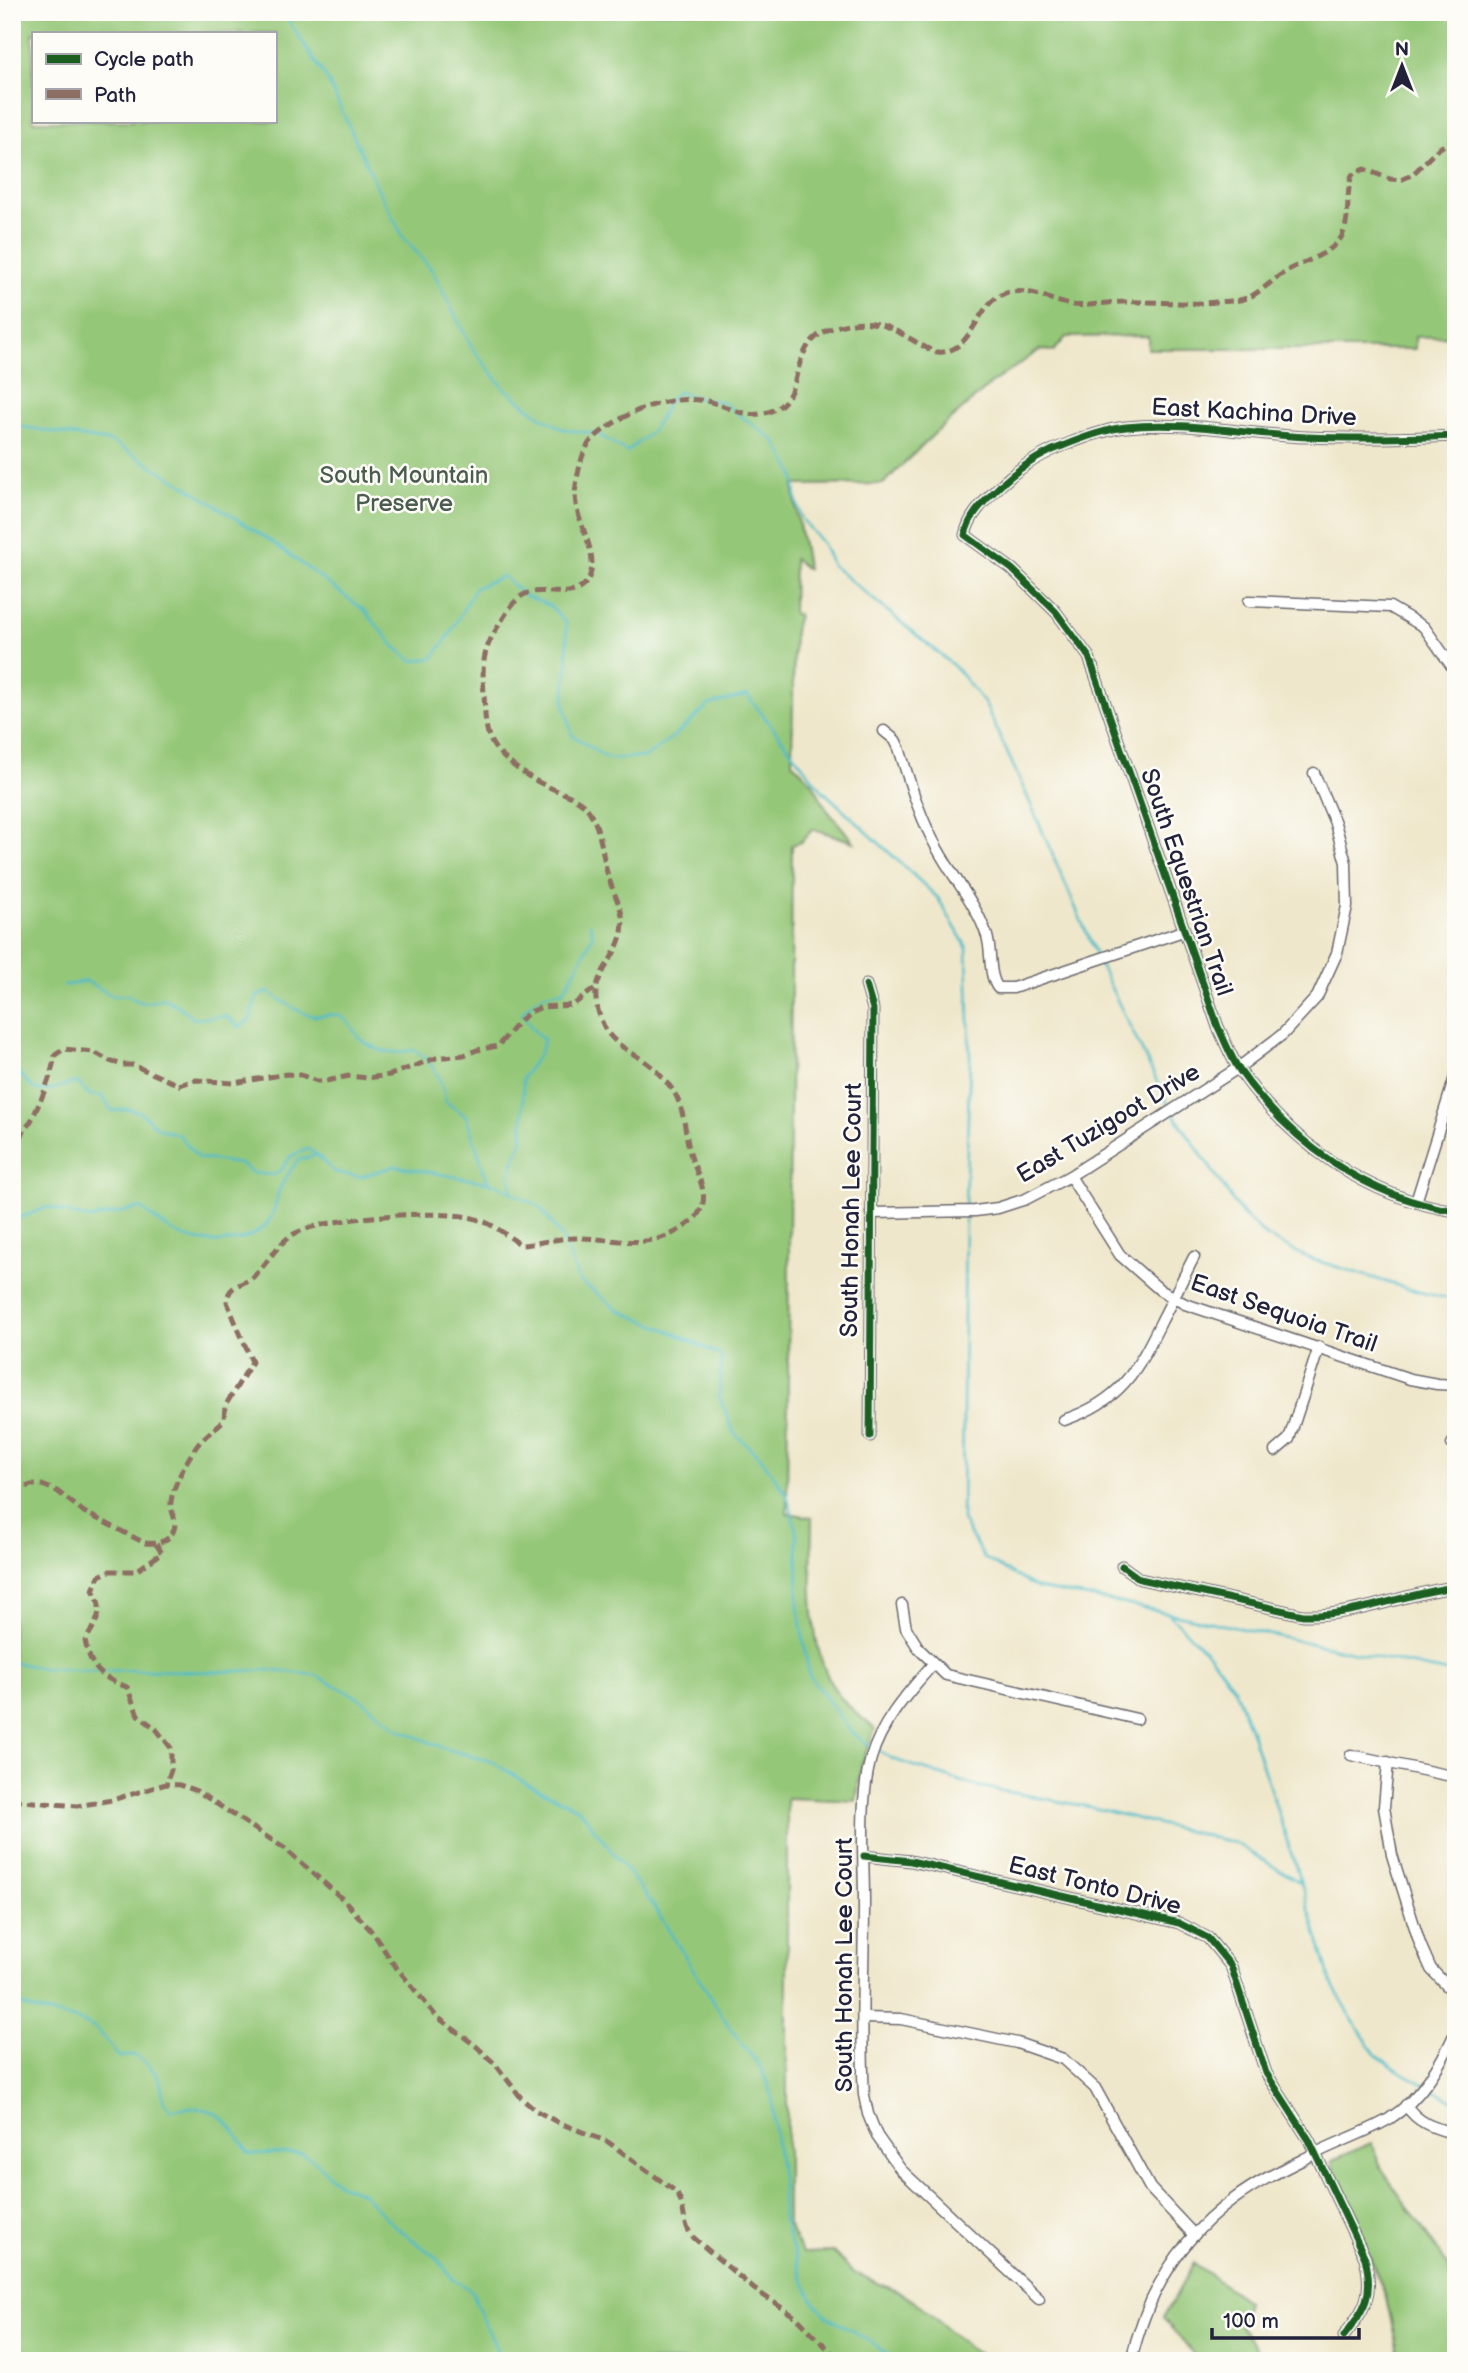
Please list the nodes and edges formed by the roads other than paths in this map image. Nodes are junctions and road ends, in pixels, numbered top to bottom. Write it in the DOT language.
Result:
graph roads {
  1 [pos="1456,436"];
  2 [pos="965,535"];
  3 [pos="1250,601"];
  4 [pos="1456,671"];
  5 [pos="884,731"];
  6 [pos="1314,773"];
  7 [pos="1183,931"];
  8 [pos="866,985"];
  9 [pos="1238,1068"];
  10 [pos="1456,1074"];
  11 [pos="1070,1176"];
  12 [pos="1416,1202"];
  13 [pos="1456,1211"];
  14 [pos="871,1213"];
  15 [pos="1194,1257"];
  16 [pos="1173,1297"];
  17 [pos="1319,1347"];
  18 [pos="1456,1385"];
  19 [pos="1064,1420"];
  20 [pos="870,1436"];
  21 [pos="1275,1451"];
  22 [pos="1122,1566"];
  23 [pos="1456,1587"];
  24 [pos="902,1605"];
  25 [pos="933,1664"];
  26 [pos="1136,1719"];
  27 [pos="1351,1755"];
  28 [pos="1388,1762"];
  29 [pos="1456,1777"];
  30 [pos="864,1856"];
  31 [pos="1456,1992"];
  32 [pos="864,2018"];
  33 [pos="1456,2031"];
  34 [pos="1406,2105"];
  35 [pos="1456,2134"];
  36 [pos="1315,2154"];
  37 [pos="1194,2235"];
  38 [pos="1038,2300"];
  39 [pos="1345,2336"];
  40 [pos="1131,2361"];
  1 -- 2 [label="street, East Kachina Drive"];
  2 -- 7 [label="street, South Equestrian Trail"];
  3 -- 4 [label="street"];
  5 -- 7 [label="street"];
  6 -- 9 [label="street, East Tuzigoot Drive"];
  7 -- 9 [label="street, South Equestrian Trail"];
  8 -- 14 [label="street, South Honah Lee Court"];
  9 -- 11 [label="street, East Tuzigoot Drive"];
  9 -- 12 [label="street, South Equestrian Trail"];
  10 -- 12 [label="street"];
  11 -- 14 [label="street, East Tuzigoot Drive"];
  11 -- 16 [label="street, East Sequoia Trail"];
  12 -- 13 [label="street, South Equestrian Trail"];
  14 -- 20 [label="street, South Honah Lee Court"];
  15 -- 16 [label="street"];
  16 -- 17 [label="street, East Sequoia Trail"];
  16 -- 19 [label="street"];
  17 -- 18 [label="street, East Sequoia Trail"];
  17 -- 21 [label="street"];
  22 -- 23 [label="street"];
  24 -- 25 [label="street"];
  25 -- 26 [label="street"];
  25 -- 30 [label="street, South Honah Lee Court"];
  27 -- 28 [label="street"];
  28 -- 29 [label="street"];
  28 -- 31 [label="street"];
  30 -- 32 [label="street, South Honah Lee Court"];
  30 -- 36 [label="street, East Tonto Drive"];
  32 -- 37 [label="street"];
  32 -- 38 [label="street, South Honah Lee Court"];
  33 -- 34 [label="street"];
  34 -- 35 [label="street"];
  34 -- 36 [label="street"];
  36 -- 37 [label="street"];
  36 -- 39 [label="street, East Tonto Drive"];
  37 -- 40 [label="street"];
}
